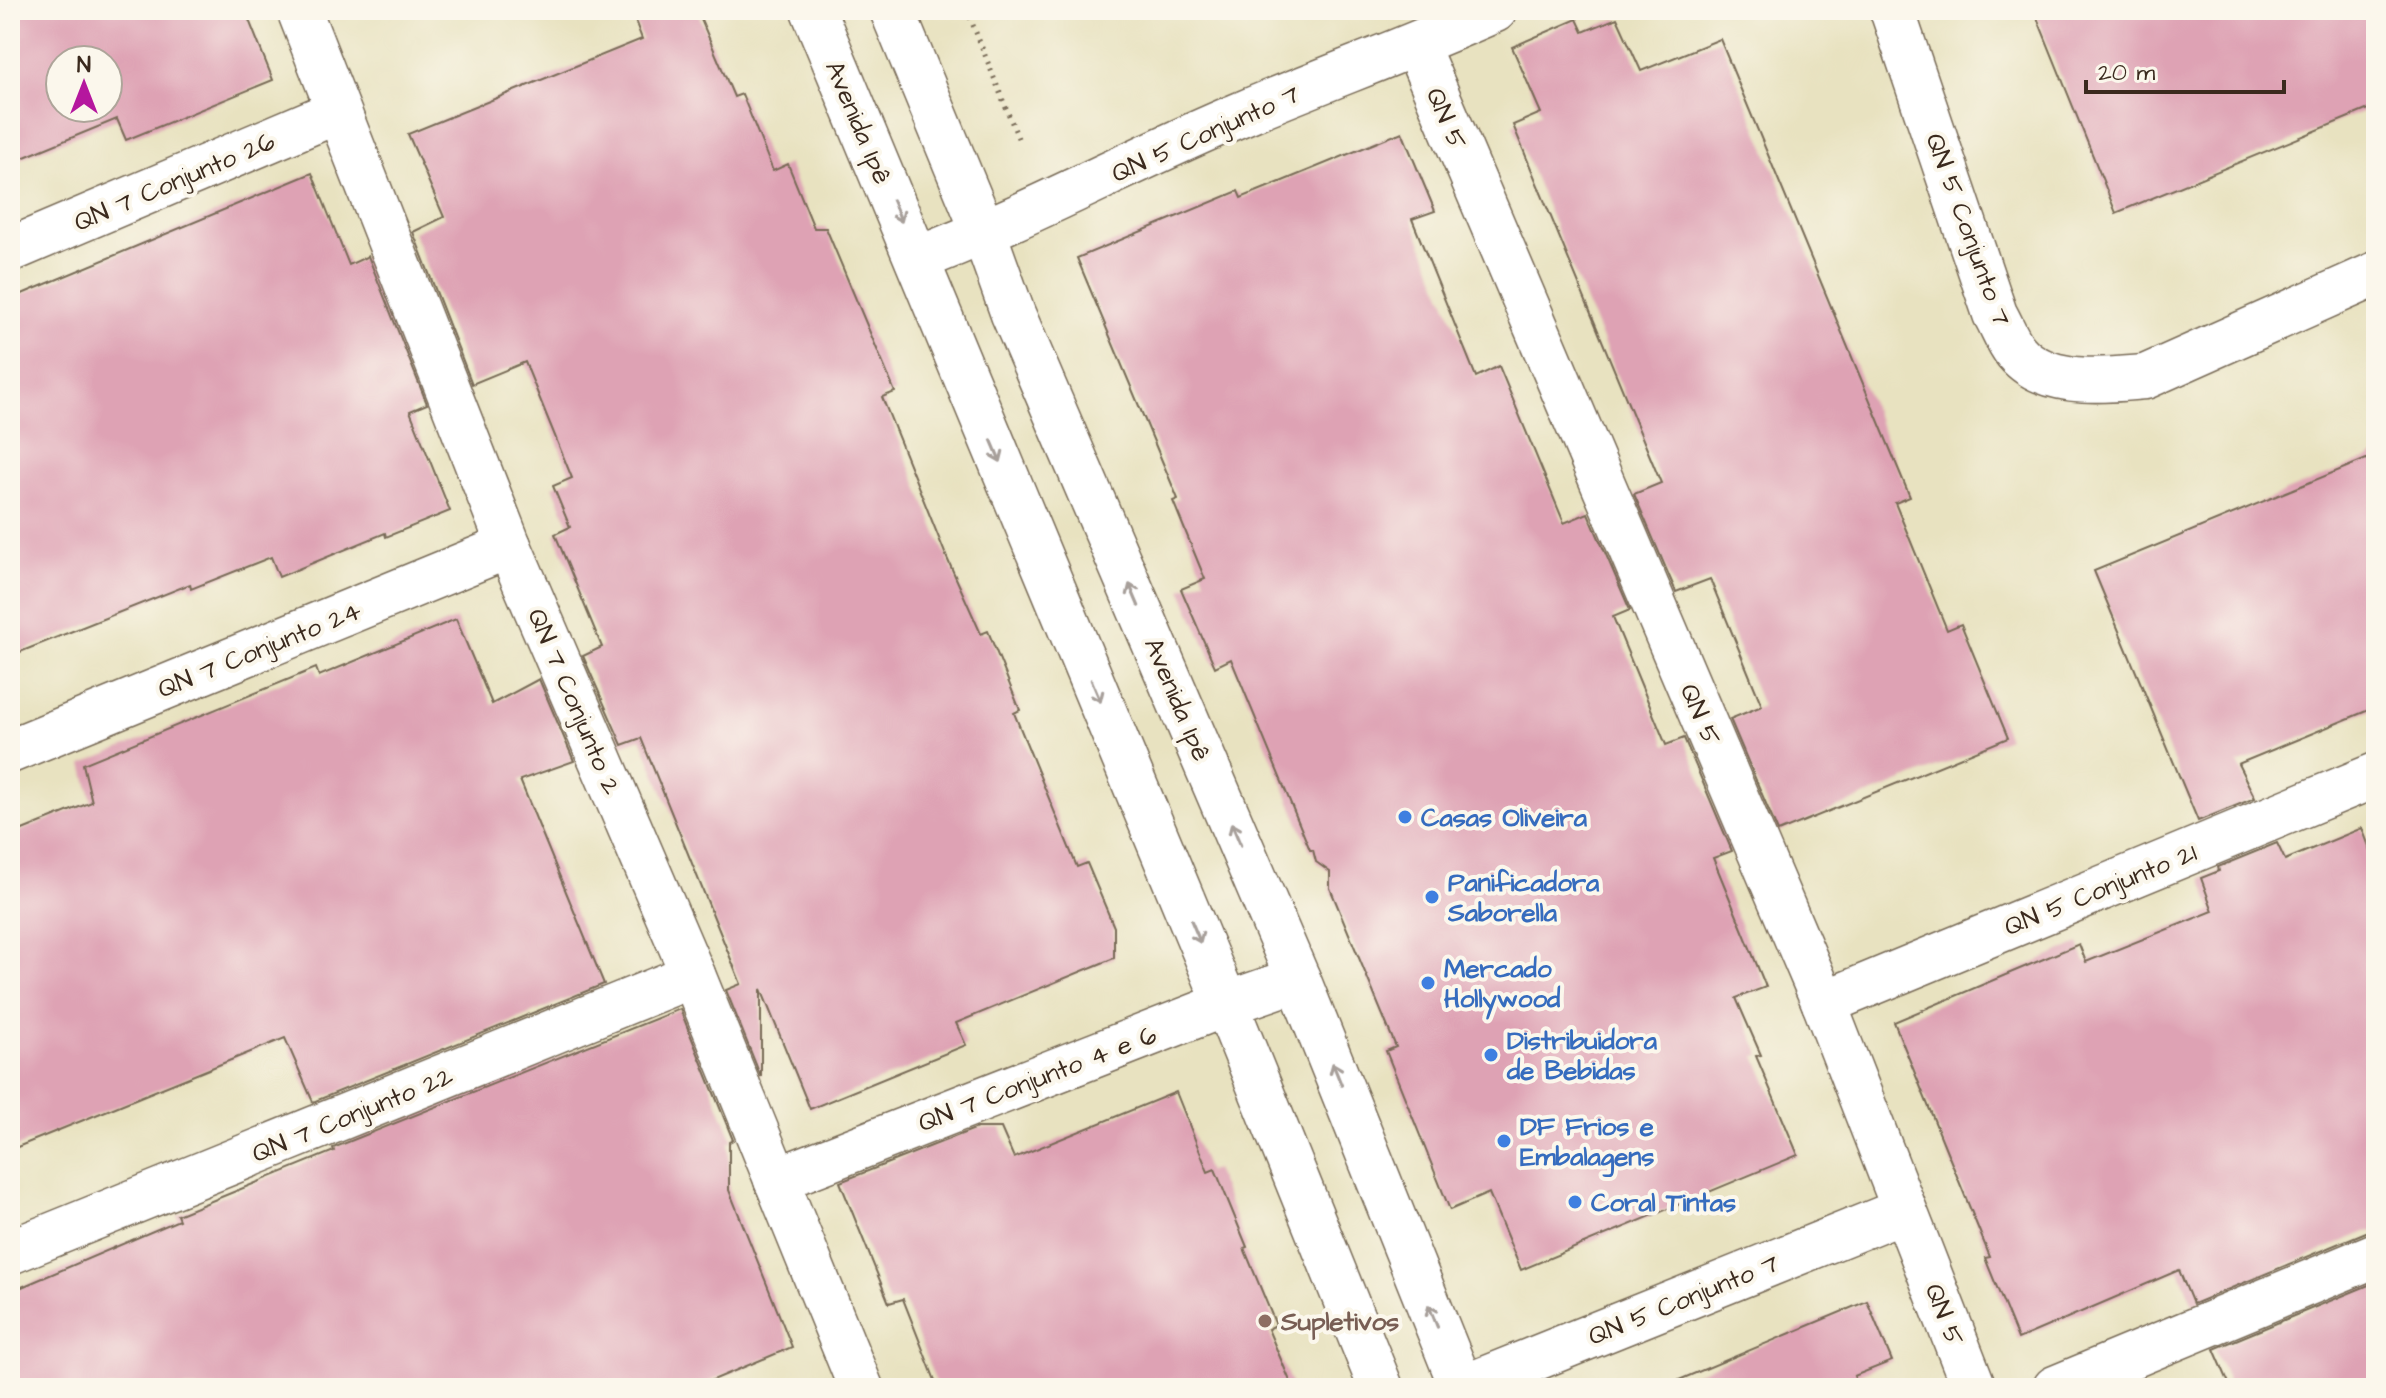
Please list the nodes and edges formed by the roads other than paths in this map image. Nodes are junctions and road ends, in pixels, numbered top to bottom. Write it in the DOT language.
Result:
graph roads {
  1 [pos="299,10"];
  2 [pos="813,10"];
  3 [pos="892,10"];
  4 [pos="1495,10"];
  5 [pos="1892,10"];
  6 [pos="1416,45"];
  7 [pos="338,111"];
  8 [pos="984,233"];
  9 [pos="10,250"];
  10 [pos="917,259"];
  11 [pos="2376,274"];
  12 [pos="509,546"];
  13 [pos="10,751"];
  14 [pos="2376,775"];
  15 [pos="693,975"];
  16 [pos="1298,979"];
  17 [pos="1824,1003"];
  18 [pos="1226,1004"];
  19 [pos="776,1180"];
  20 [pos="1904,1210"];
  21 [pos="10,1252"];
  22 [pos="2376,1255"];
  23 [pos="861,1388"];
  24 [pos="1381,1388"];
  25 [pos="1462,1388"];
  26 [pos="1974,1388"];
  27 [pos="2055,1388"];
  1 -- 7 [label="street, QN 7 Conjunto 2"];
  2 -- 10 [label="street, Avenida Ipê, one-way"];
  3 -- 8 [label="street, Avenida Ipê"];
  4 -- 6 [label="street, QN 5 Conjunto 7"];
  5 -- 11 [label="street, QN 5 Conjunto 7"];
  6 -- 8 [label="street, QN 5 Conjunto 7"];
  6 -- 17 [label="street, QN 5"];
  7 -- 9 [label="street, QN 7 Conjunto 26"];
  7 -- 12 [label="street, QN 7 Conjunto 2"];
  8 -- 10 [label="street, QN 5 Conjunto 7"];
  16 -- 8 [label="street, Avenida Ipê, one-way"];
  10 -- 18 [label="street, Avenida Ipê, one-way"];
  12 -- 13 [label="street, QN 7 Conjunto 24"];
  12 -- 15 [label="street, QN 7 Conjunto 2"];
  14 -- 17 [label="street, QN 5 Conjunto 21"];
  15 -- 19 [label="street, QN 7 Conjunto 2"];
  15 -- 21 [label="street, QN 7 Conjunto 22"];
  16 -- 18 [label="street, QN 7 Conjunto 4 e 6"];
  25 -- 16 [label="street, Avenida Ipê, one-way"];
  17 -- 20 [label="street, QN 5"];
  18 -- 19 [label="street, QN 7 Conjunto 4 e 6"];
  18 -- 24 [label="street, Avenida Ipê"];
  19 -- 23 [label="street, QN 7 Conjunto 2"];
  20 -- 25 [label="street, QN 5 Conjunto 7"];
  20 -- 26 [label="street, QN 5"];
  22 -- 27 [label="street"];
}
